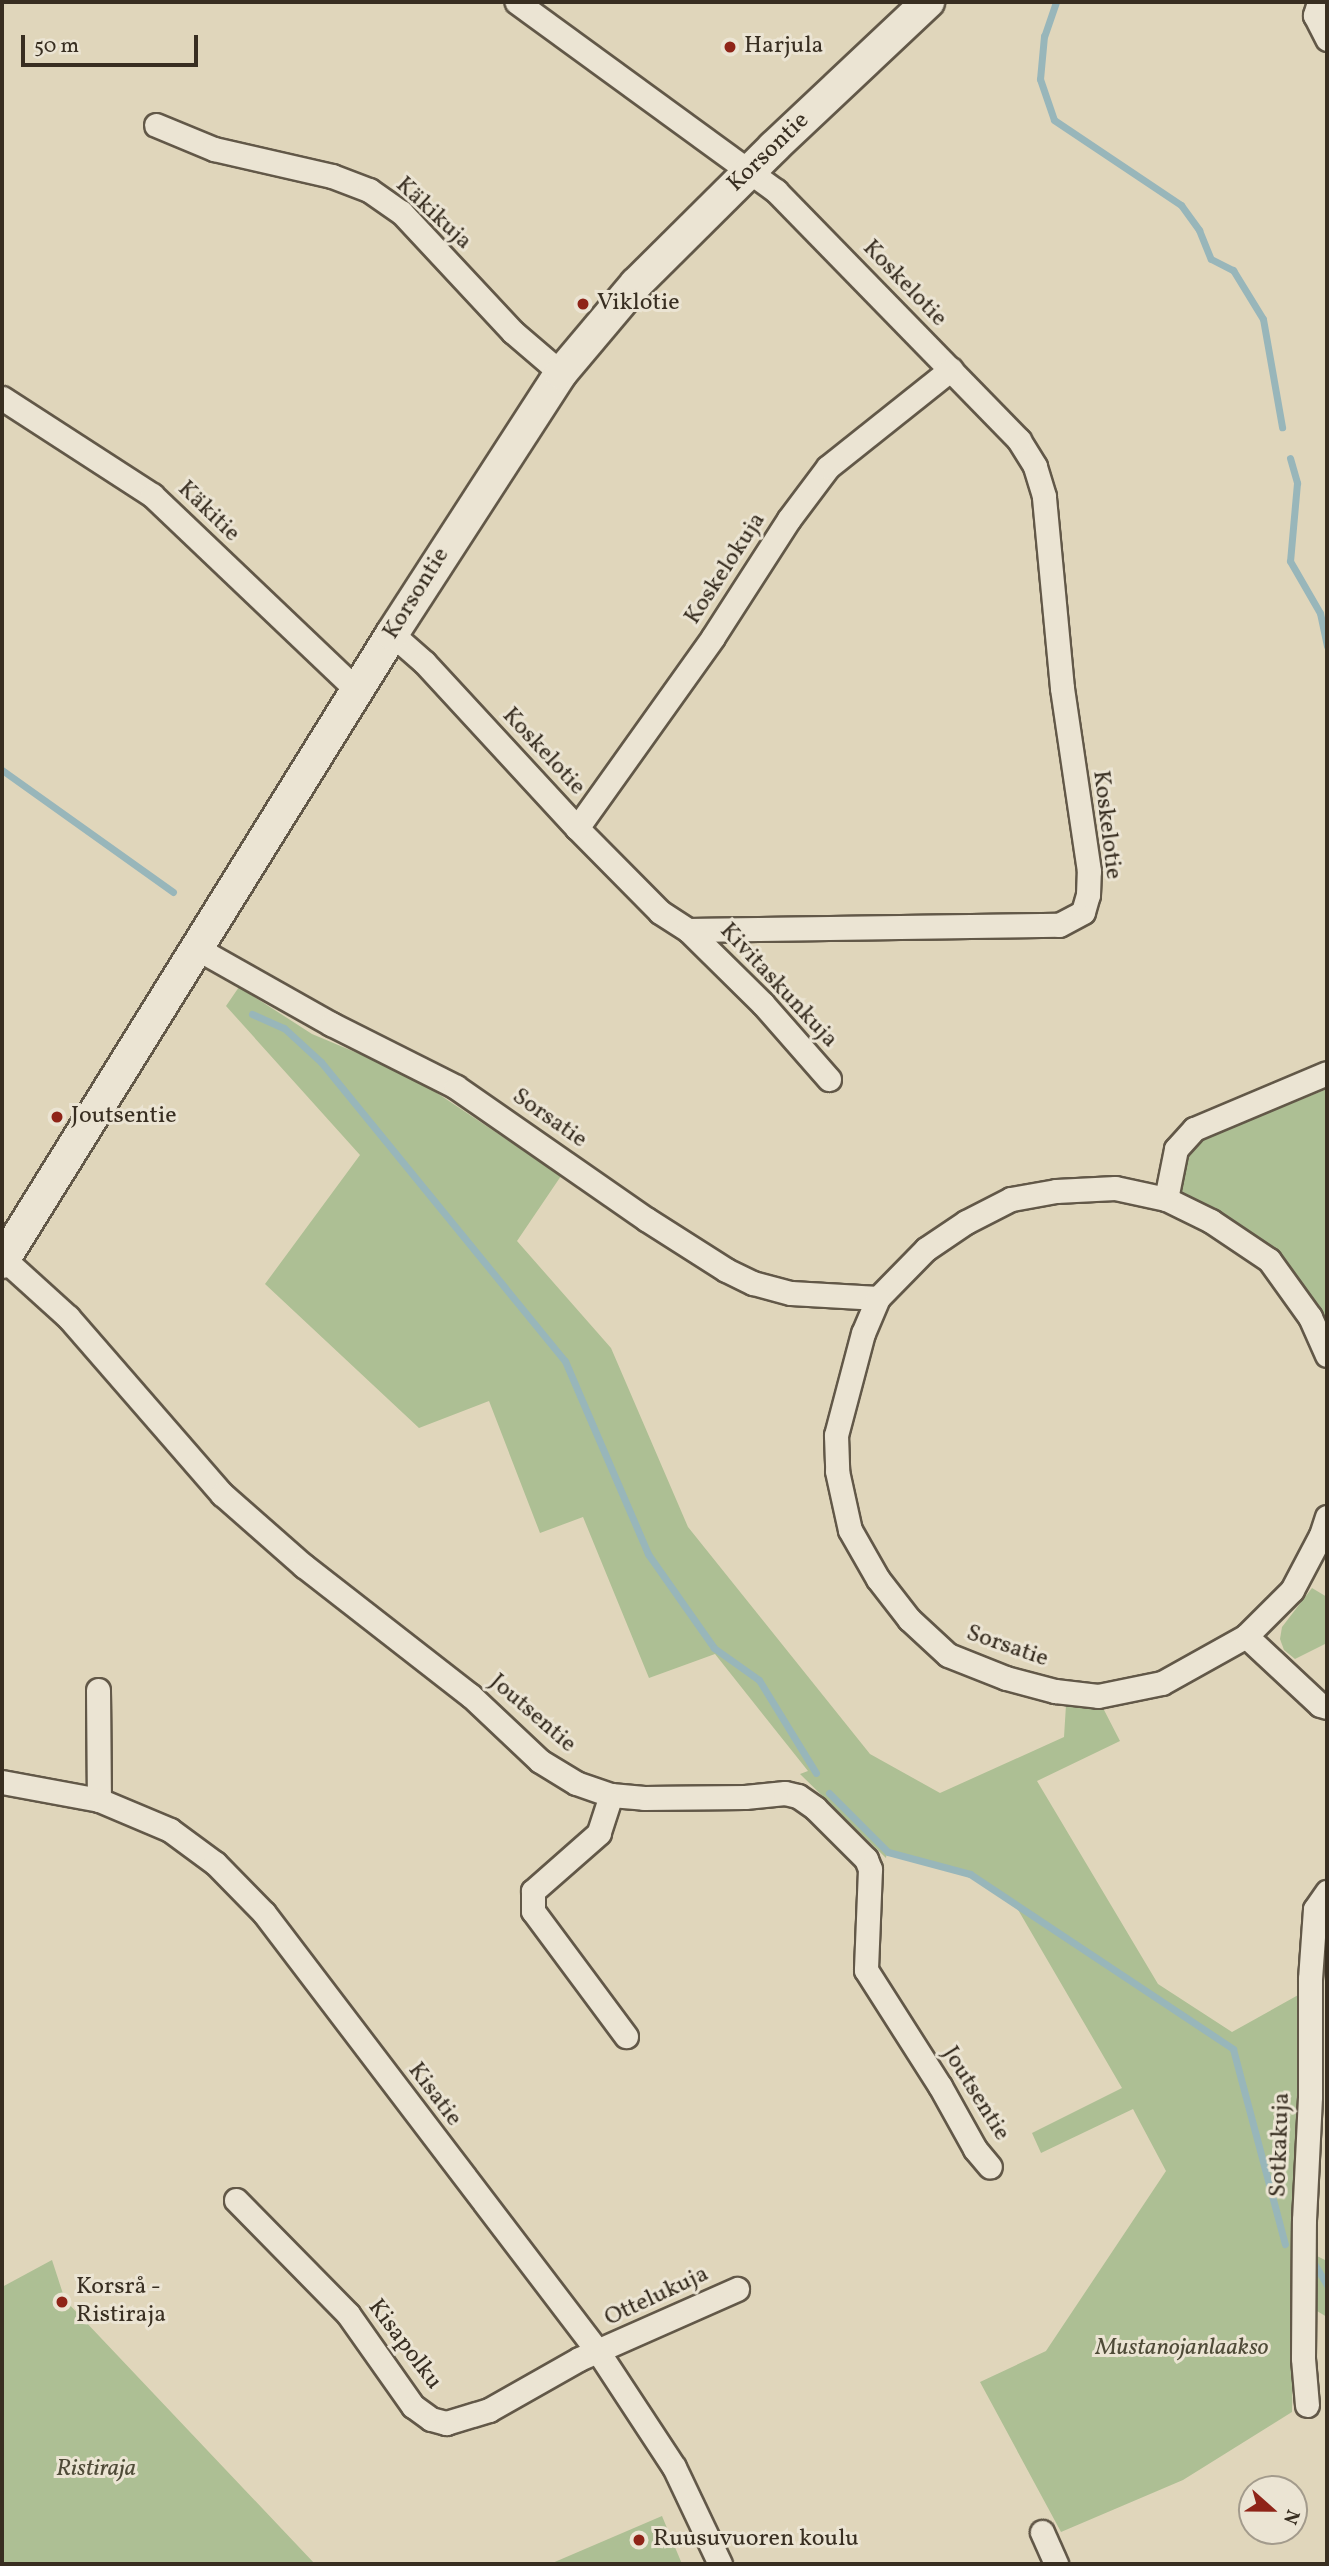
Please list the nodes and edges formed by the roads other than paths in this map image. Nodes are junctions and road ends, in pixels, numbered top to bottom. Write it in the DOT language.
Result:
graph roads {
  1 [pos="517,2"];
  2 [pos="928,2"];
  3 [pos="1319,2"];
  4 [pos="1327,38"];
  5 [pos="156,125"];
  6 [pos="749,171"];
  7 [pos="951,369"];
  8 [pos="561,373"];
  9 [pos="2,398"];
  10 [pos="392,634"];
  11 [pos="357,690"];
  12 [pos="577,828"];
  13 [pos="688,930"];
  14 [pos="198,949"];
  15 [pos="1327,1073"];
  16 [pos="829,1079"];
  17 [pos="1166,1199"];
  18 [pos="3,1260"];
  19 [pos="878,1298"];
  20 [pos="1327,1355"];
  21 [pos="1327,1517"];
  22 [pos="1246,1636"];
  23 [pos="98,1690"];
  24 [pos="1327,1707"];
  25 [pos="2,1782"];
  26 [pos="611,1795"];
  27 [pos="99,1800"];
  28 [pos="1327,1892"];
  29 [pos="626,2036"];
  30 [pos="990,2167"];
  31 [pos="236,2200"];
  32 [pos="737,2289"];
  33 [pos="599,2353"];
  34 [pos="1307,2405"];
  35 [pos="1042,2532"];
  36 [pos="720,2564"];
  37 [pos="1056,2564"];
  1 -- 6 [label="street"];
  2 -- 6 [label="main road, Korsontie"];
  3 -- 4 [label="street"];
  5 -- 8 [label="street, Käkikuja"];
  6 -- 7 [label="street, Koskelotie"];
  6 -- 8 [label="main road, Korsontie"];
  7 -- 12 [label="street, Koskelokuja"];
  7 -- 13 [label="street, Koskelotie"];
  8 -- 10 [label="main road, Korsontie"];
  9 -- 11 [label="street, Käkitie"];
  10 -- 11 [label="main road, Korsontie"];
  10 -- 12 [label="street, Koskelotie"];
  11 -- 14 [label="main road, Korsontie"];
  12 -- 13 [label="street, Koskelotie"];
  13 -- 16 [label="street, Kivitaskunkuja"];
  14 -- 18 [label="main road, Korsontie"];
  14 -- 19 [label="street, Sorsatie"];
  15 -- 17 [label="street"];
  17 -- 19 [label="street, Sorsatie"];
  17 -- 20 [label="street, Sorsatie"];
  18 -- 26 [label="street, Joutsentie"];
  19 -- 22 [label="street, Sorsatie"];
  21 -- 22 [label="street, Sorsatie"];
  22 -- 24 [label="street"];
  23 -- 27 [label="street"];
  25 -- 27 [label="street, Kisatie"];
  26 -- 29 [label="street"];
  26 -- 30 [label="street, Joutsentie"];
  27 -- 33 [label="street, Kisatie"];
  28 -- 34 [label="street, Sotkakuja"];
  31 -- 33 [label="street, Kisapolku"];
  32 -- 33 [label="street, Ottelukuja"];
  33 -- 36 [label="street, Kisatie"];
  35 -- 37 [label="street"];
}
